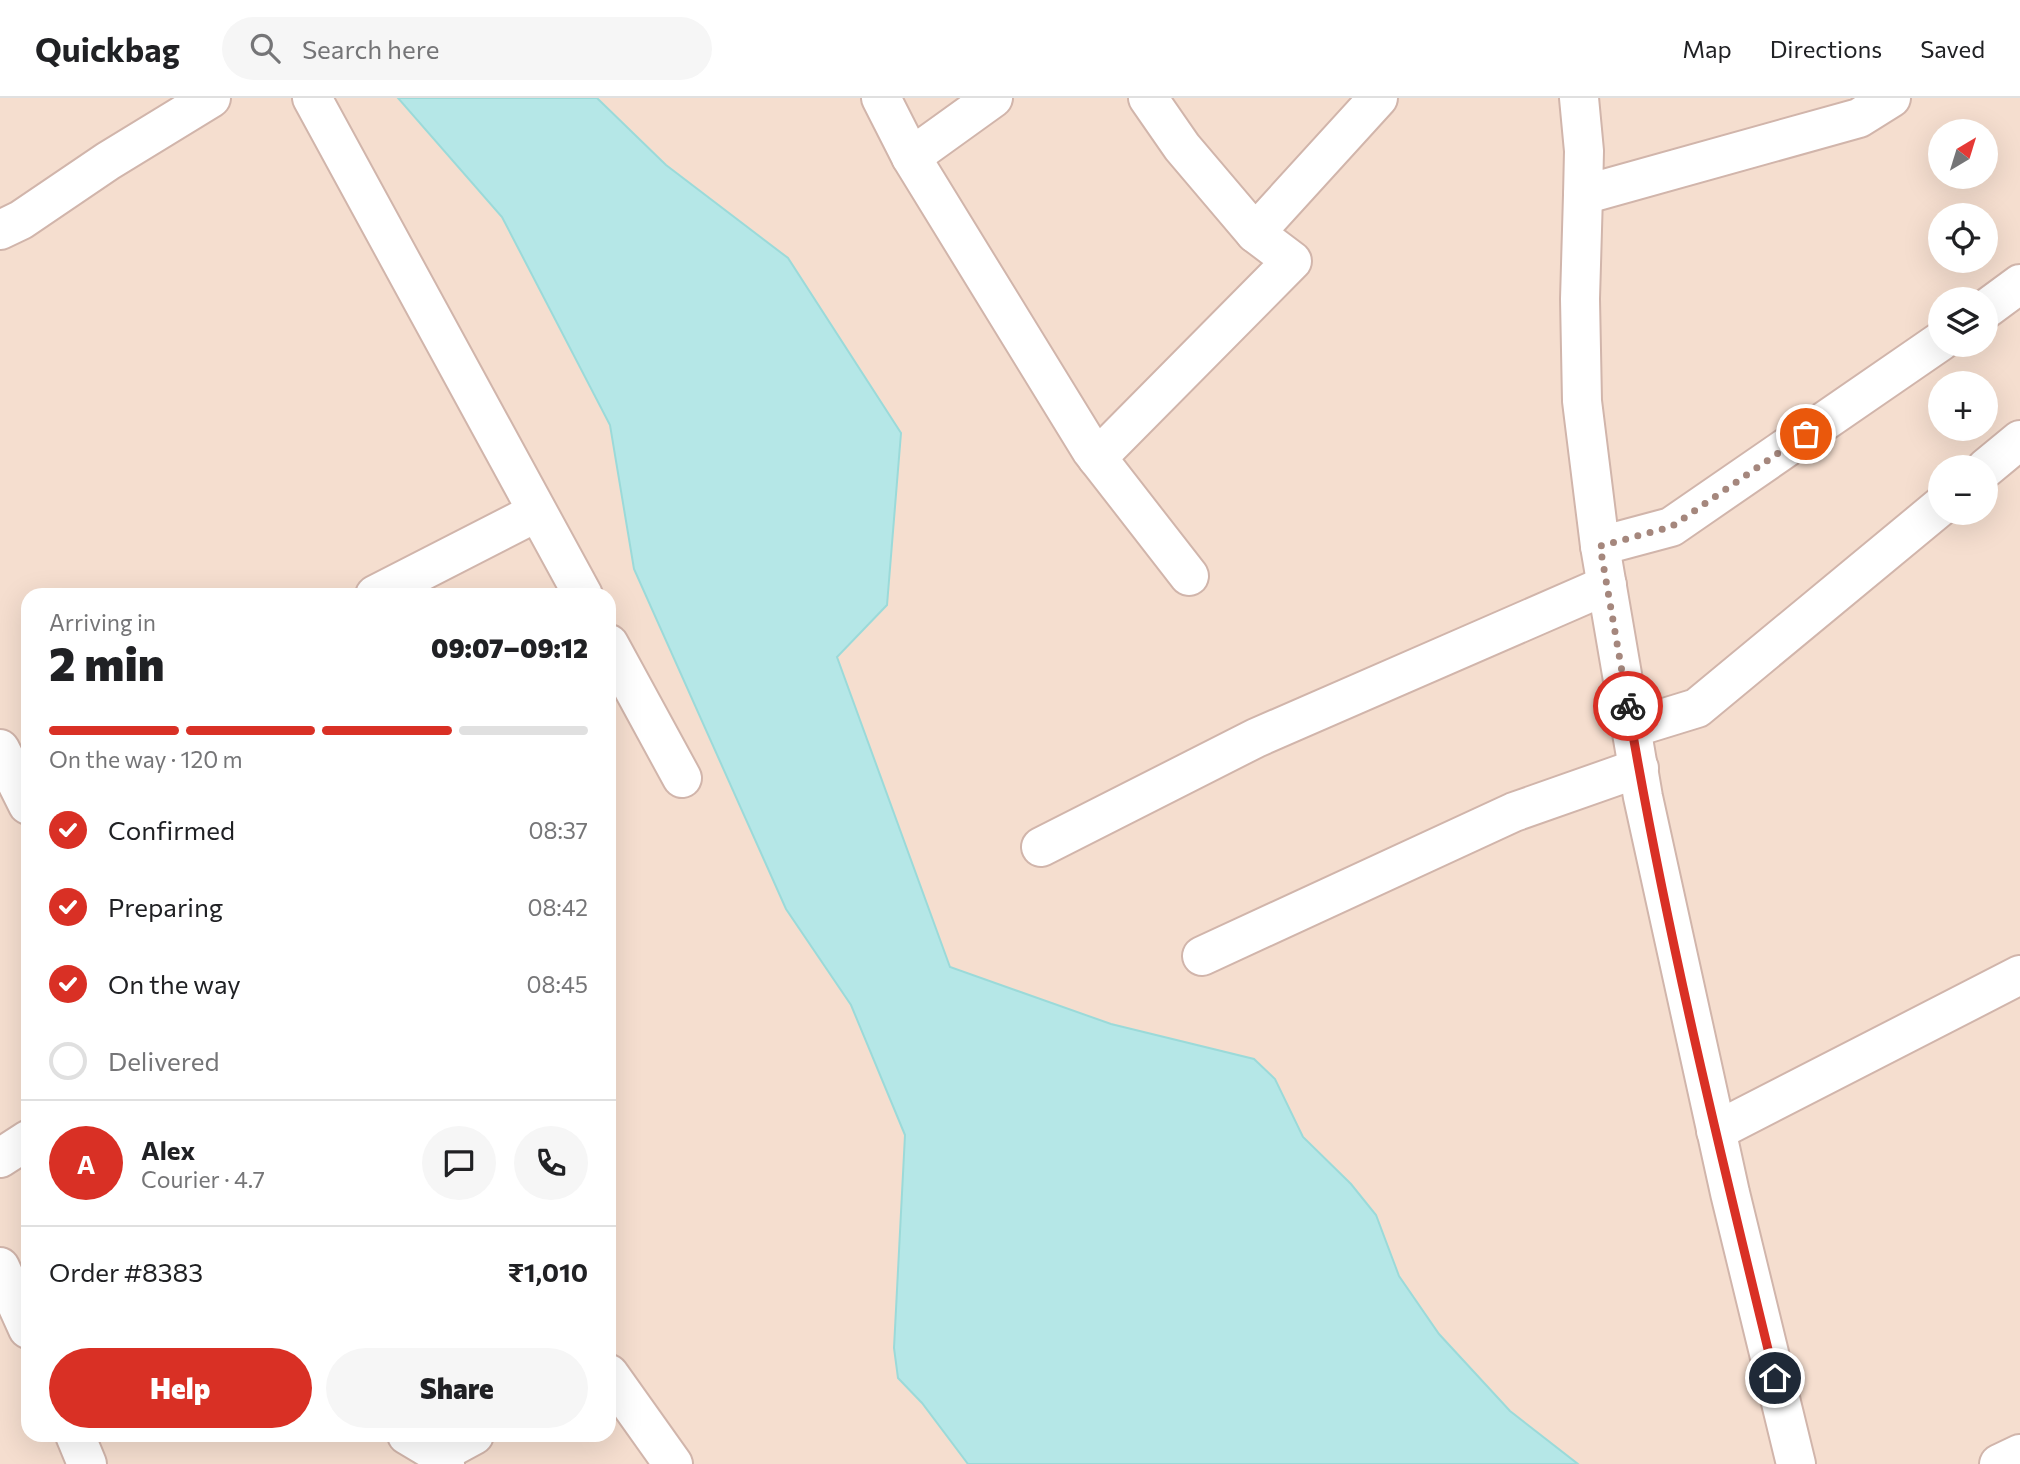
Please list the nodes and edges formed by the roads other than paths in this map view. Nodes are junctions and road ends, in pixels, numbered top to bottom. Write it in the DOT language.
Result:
graph roads {
  1 [pos="312,98"];
  2 [pos="881,98"];
  3 [pos="993,98"];
  4 [pos="1148,98"];
  5 [pos="1378,98"];
  6 [pos="1579,98"];
  7 [pos="1891,98"];
  8 [pos="190,103"];
  9 [pos="911,157"];
  10 [pos="1583,195"];
  11 [pos="0,230"];
  12 [pos="1255,233"];
  13 [pos="2020,284"];
  14 [pos="1998,300"];
  15 [pos="1928,350"];
  16 [pos="2020,440"];
  17 [pos="1097,458"];
  18 [pos="1998,458"];
  19 [pos="537,512"];
  20 [pos="1928,517"];
  21 [pos="1600,546"];
  22 [pos="1189,576"];
  23 [pos="1607,585"];
  24 [pos="388,588"];
  25 [pos="579,588"];
  26 [pos="616,657"];
  27 [pos="1632,729"];
  28 [pos="1639,768"];
  29 [pos="682,778"];
  30 [pos="1041,846"];
  31 [pos="1202,956"];
  32 [pos="2020,975"];
  33 [pos="1716,1131"];
  34 [pos="21,1144"];
  35 [pos="0,1158"];
  36 [pos="0,1267"];
  37 [pos="21,1314"];
  38 [pos="616,1384"];
  39 [pos="78,1442"];
  40 [pos="455,1442"];
  41 [pos="430,1451"];
  42 [pos="2020,1454"];
  43 [pos="87,1464"];
  44 [pos="673,1464"];
  45 [pos="1796,1464"];
  46 [pos="1999,1464"];
  1 -- 19 [label="street"];
  2 -- 9 [label="street"];
  3 -- 9 [label="street"];
  4 -- 12 [label="street"];
  5 -- 12 [label="street"];
  6 -- 10 [label="street"];
  7 -- 10 [label="street"];
  8 -- 11 [label="street"];
  9 -- 17 [label="street"];
  10 -- 21 [label="street"];
  12 -- 17 [label="street"];
  13 -- 14 [label="street"];
  15 -- 21 [label="street"];
  16 -- 18 [label="street"];
  17 -- 22 [label="street"];
  19 -- 24 [label="street"];
  19 -- 25 [label="street"];
  20 -- 27 [label="street"];
  21 -- 23 [label="street"];
  23 -- 27 [label="street"];
  23 -- 30 [label="street"];
  26 -- 29 [label="street"];
  27 -- 28 [label="street"];
  28 -- 31 [label="street"];
  28 -- 33 [label="street"];
  32 -- 33 [label="street"];
  33 -- 45 [label="street"];
  34 -- 35 [label="street"];
  36 -- 37 [label="street"];
  38 -- 44 [label="street"];
  39 -- 43 [label="street"];
  40 -- 41 [label="street"];
  42 -- 46 [label="street"];
}
